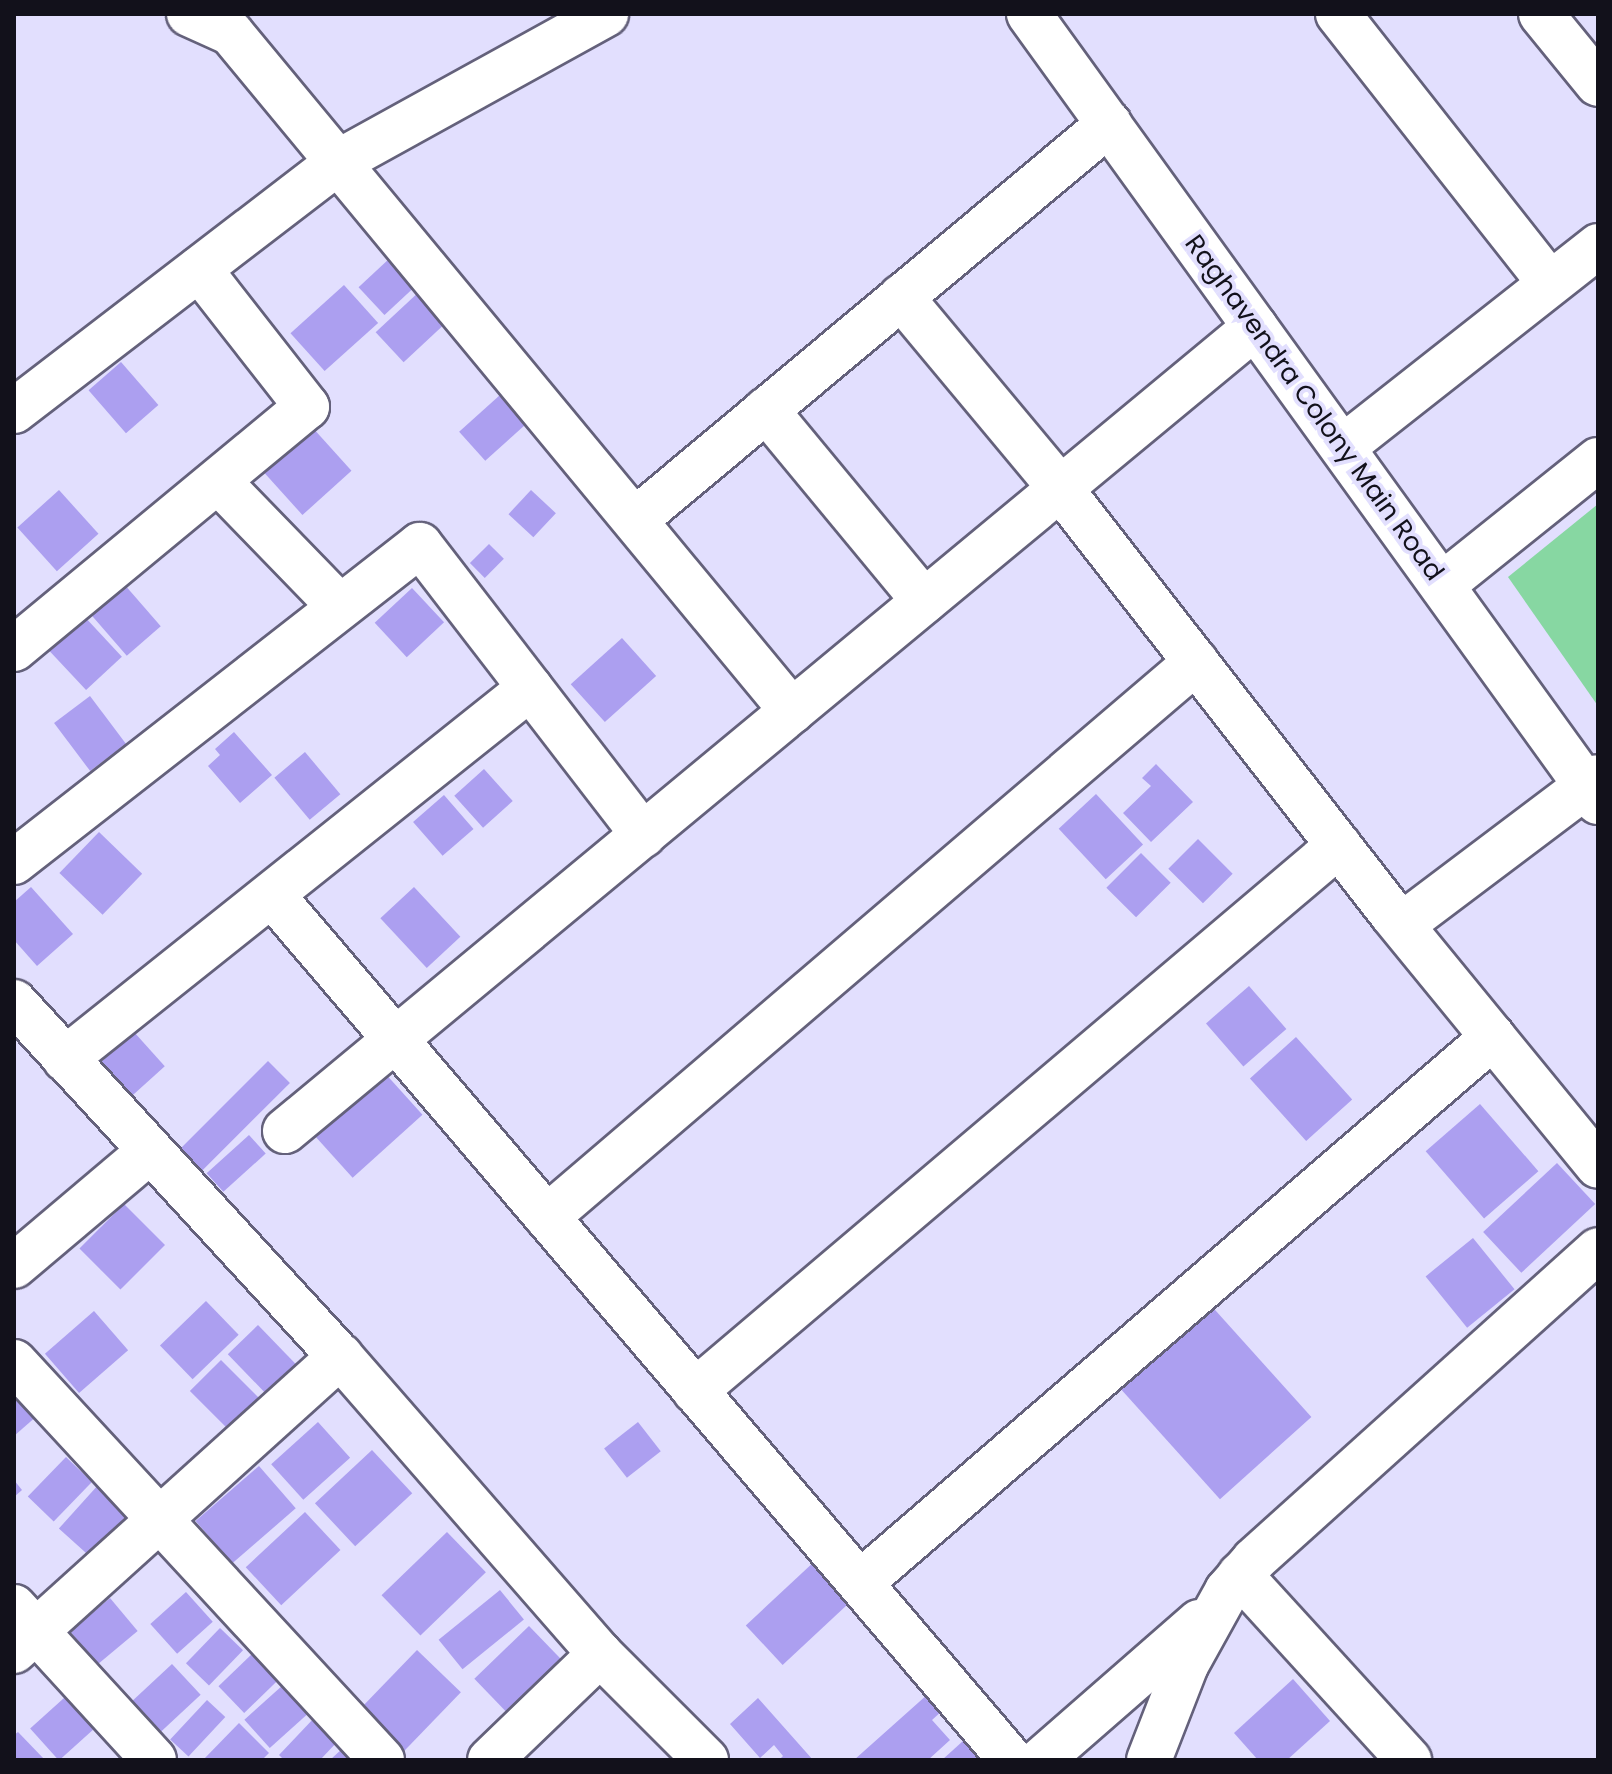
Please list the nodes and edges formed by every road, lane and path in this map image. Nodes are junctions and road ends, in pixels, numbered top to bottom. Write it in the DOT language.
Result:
graph roads {
  1 [pos="189,14"];
  2 [pos="606,14"];
  3 [pos="1338,14"];
  4 [pos="1541,14"];
  5 [pos="1035,16"];
  6 [pos="1598,84"];
  7 [pos="1109,124"];
  8 [pos="340,161"];
  9 [pos="1598,246"];
  10 [pos="199,269"];
  11 [pos="1550,283"];
  12 [pos="901,297"];
  13 [pos="1255,327"];
  14 [pos="766,410"];
  15 [pos="14,411"];
  16 [pos="1343,447"];
  17 [pos="1598,460"];
  18 [pos="218,481"];
  19 [pos="1060,488"];
  20 [pos="635,520"];
  21 [pos="1442,585"];
  22 [pos="924,601"];
  23 [pos="340,607"];
  24 [pos="14,649"];
  25 [pos="1196,662"];
  26 [pos="530,688"];
  27 [pos="792,711"];
  28 [pos="1594,788"];
  29 [pos="643,835"];
  30 [pos="1339,845"];
  31 [pos="14,862"];
  32 [pos="272,895"];
  33 [pos="1403,924"];
  34 [pos="14,1002"];
  35 [pos="1493,1037"];
  36 [pos="395,1039"];
  37 [pos="65,1059"];
  38 [pos="285,1131"];
  39 [pos="150,1151"];
  40 [pos="1598,1166"];
  41 [pos="547,1217"];
  42 [pos="1598,1250"];
  43 [pos="14,1266"];
  44 [pos="340,1356"];
  45 [pos="14,1362"];
  46 [pos="695,1391"];
  47 [pos="160,1520"];
  48 [pos="860,1583"];
  49 [pos="1230,1590"];
  50 [pos="21,1630"];
  51 [pos="600,1654"];
  52 [pos="154,1760"];
  53 [pos="382,1760"];
  54 [pos="490,1760"];
  55 [pos="706,1760"];
  56 [pos="1011,1760"];
  57 [pos="1041,1760"];
  58 [pos="1149,1760"];
  59 [pos="1409,1760"];
  1 -- 8 [label="street"];
  2 -- 8 [label="street"];
  3 -- 11 [label="street"];
  4 -- 6 [label="street"];
  5 -- 7 [label="street, Raghavendra Colony Main Road"];
  7 -- 12 [label="street"];
  7 -- 13 [label="street, Raghavendra Colony Main Road"];
  8 -- 10 [label="street"];
  8 -- 20 [label="street"];
  9 -- 11 [label="street"];
  10 -- 15 [label="street"];
  10 -- 18 [label="street"];
  11 -- 16 [label="street"];
  12 -- 14 [label="street"];
  12 -- 19 [label="street"];
  13 -- 16 [label="street, Raghavendra Colony Main Road"];
  13 -- 19 [label="street"];
  14 -- 20 [label="street"];
  14 -- 22 [label="street"];
  16 -- 21 [label="street, Raghavendra Colony Main Road"];
  17 -- 21 [label="street"];
  18 -- 23 [label="street"];
  18 -- 24 [label="street"];
  19 -- 22 [label="street"];
  19 -- 25 [label="street"];
  20 -- 27 [label="street"];
  21 -- 28 [label="street, Raghavendra Colony Main Road"];
  22 -- 27 [label="street"];
  23 -- 26 [label="street"];
  23 -- 31 [label="street"];
  25 -- 30 [label="street"];
  25 -- 41 [label="street"];
  26 -- 29 [label="street"];
  26 -- 32 [label="street"];
  27 -- 29 [label="street"];
  28 -- 33 [label="street"];
  29 -- 36 [label="street"];
  30 -- 33 [label="street"];
  30 -- 46 [label="street"];
  32 -- 36 [label="street"];
  32 -- 37 [label="street"];
  33 -- 35 [label="street"];
  34 -- 37 [label="street"];
  35 -- 40 [label="street"];
  35 -- 48 [label="street"];
  36 -- 38 [label="street"];
  36 -- 41 [label="street"];
  37 -- 39 [label="street"];
  39 -- 43 [label="street"];
  39 -- 44 [label="street"];
  41 -- 46 [label="street"];
  42 -- 49 [label="street"];
  44 -- 47 [label="street"];
  44 -- 51 [label="street"];
  45 -- 47 [label="street"];
  46 -- 48 [label="street"];
  47 -- 50 [label="street"];
  47 -- 53 [label="street"];
  48 -- 56 [label="street"];
  49 -- 57 [label="street"];
  49 -- 58 [label="street"];
  49 -- 59 [label="street"];
  50 -- 52 [label="street"];
  51 -- 54 [label="street"];
  51 -- 55 [label="street"];
}
